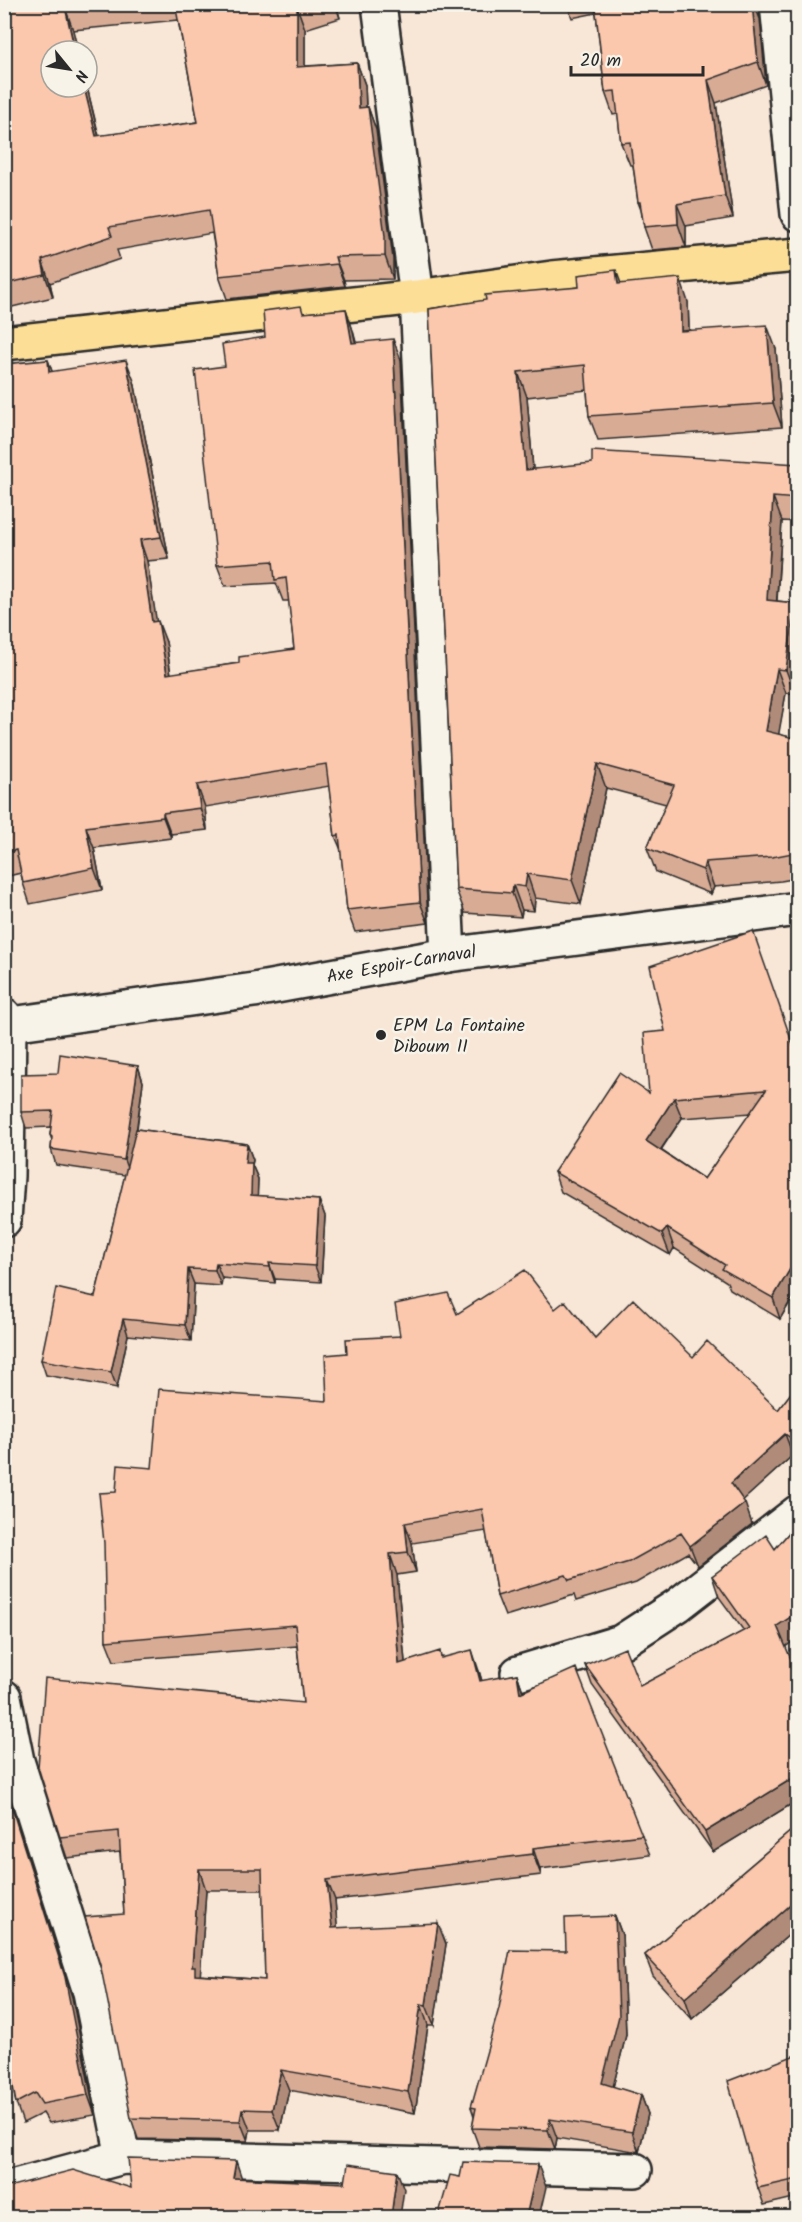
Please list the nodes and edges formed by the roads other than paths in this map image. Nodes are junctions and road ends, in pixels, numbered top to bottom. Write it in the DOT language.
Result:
graph roads {
  1 [pos="379,4"];
  2 [pos="777,4"];
  3 [pos="798,214"];
  4 [pos="798,255"];
  5 [pos="417,297"];
  6 [pos="4,343"];
  7 [pos="798,909"];
  8 [pos="448,955"];
  9 [pos="6,1022"];
  10 [pos="4,1220"];
  11 [pos="798,1512"];
  12 [pos="518,1673"];
  13 [pos="4,1697"];
  14 [pos="123,2157"];
  15 [pos="635,2170"];
  16 [pos="4,2188"];
  1 -- 5 [label="street"];
  2 -- 3 [label="street"];
  4 -- 5 [label="main road"];
  5 -- 6 [label="main road"];
  5 -- 8 [label="street"];
  7 -- 8 [label="street, Axe Espoir-Carnaval"];
  8 -- 9 [label="street, Axe Espoir-Carnaval"];
  9 -- 10 [label="street"];
  11 -- 12 [label="street"];
  13 -- 14 [label="street"];
  14 -- 15 [label="street"];
  14 -- 16 [label="street"];
}
